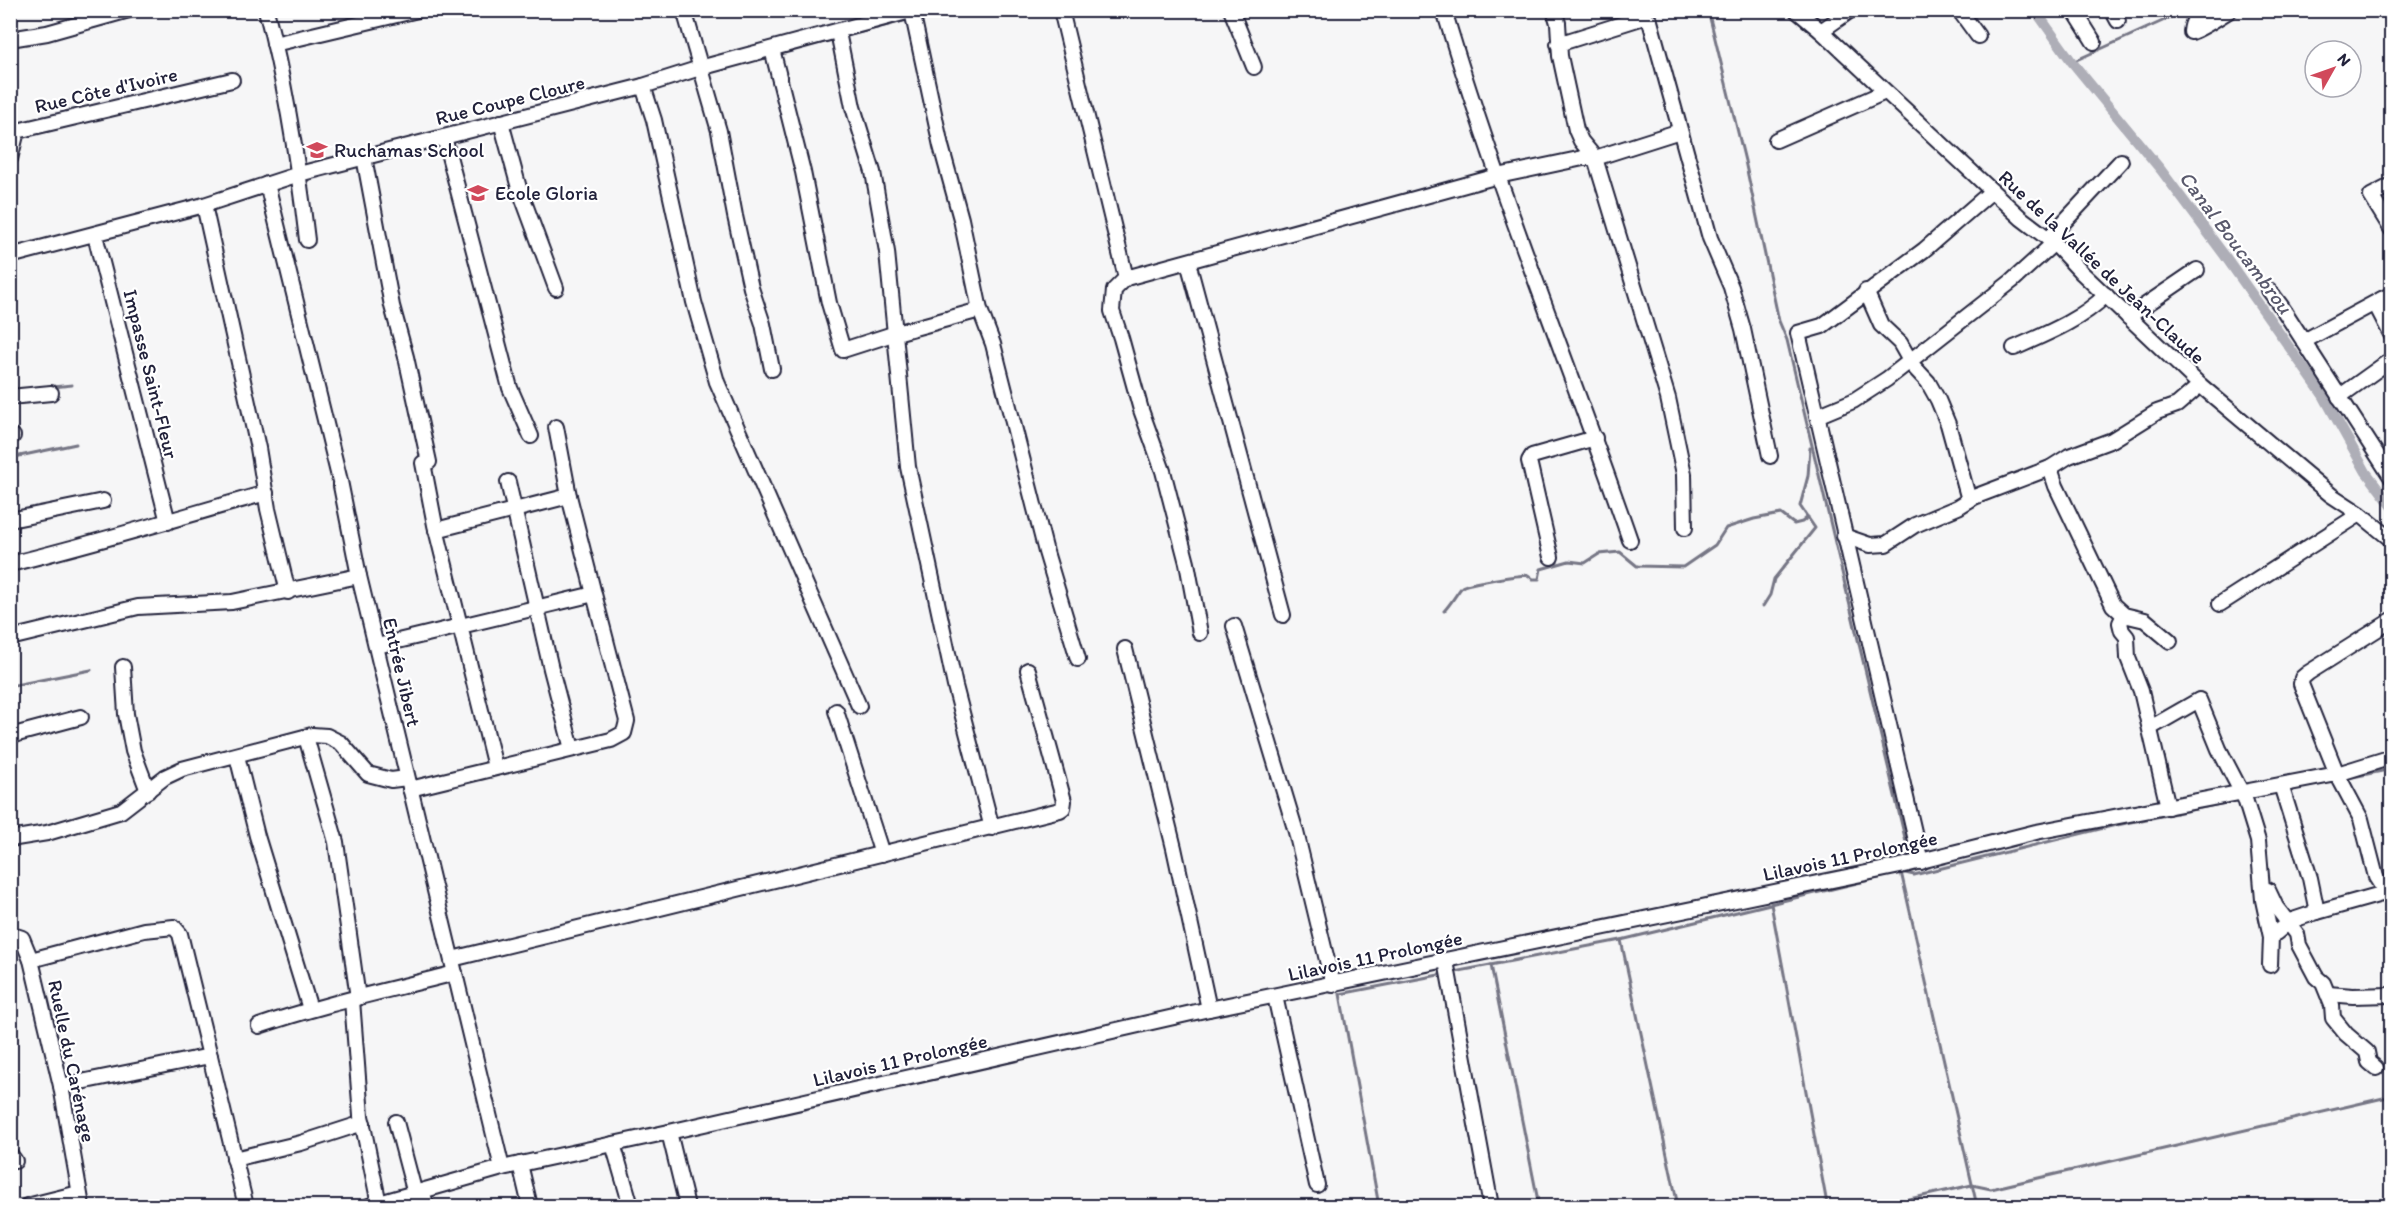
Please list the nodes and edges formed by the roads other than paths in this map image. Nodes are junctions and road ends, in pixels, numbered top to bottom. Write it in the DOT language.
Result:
graph roads {
  1 [pos="129,10"];
  2 [pos="266,10"];
  3 [pos="418,10"];
  4 [pos="684,10"];
  5 [pos="1061,10"];
  6 [pos="1231,10"];
  7 [pos="1444,10"];
  8 [pos="1554,10"];
  9 [pos="1796,10"];
  10 [pos="1851,10"];
  11 [pos="1959,10"];
  12 [pos="2074,10"];
  13 [pos="2230,10"];
  14 [pos="913,11"];
  15 [pos="868,17"];
  16 [pos="2211,20"];
  17 [pos="1821,31"];
  18 [pos="838,32"];
  19 [pos="1978,36"];
  20 [pos="10,39"];
  21 [pos="2094,42"];
  22 [pos="274,44"];
  23 [pos="1558,44"];
  24 [pos="772,49"];
  25 [pos="1254,67"];
  26 [pos="700,68"];
  27 [pos="232,80"];
  28 [pos="643,86"];
  29 [pos="1885,92"];
  30 [pos="501,123"];
  31 [pos="1680,131"];
  32 [pos="444,137"];
  33 [pos="1776,140"];
  34 [pos="364,158"];
  35 [pos="1595,158"];
  36 [pos="10,159"];
  37 [pos="2121,161"];
  38 [pos="299,174"];
  39 [pos="1498,176"];
  40 [pos="267,184"];
  41 [pos="2391,185"];
  42 [pos="1992,191"];
  43 [pos="204,205"];
  44 [pos="2391,231"];
  45 [pos="95,235"];
  46 [pos="307,240"];
  47 [pos="2051,241"];
  48 [pos="10,256"];
  49 [pos="1188,262"];
  50 [pos="2197,270"];
  51 [pos="1126,279"];
  52 [pos="556,288"];
  53 [pos="2269,290"];
  54 [pos="1866,291"];
  55 [pos="2106,295"];
  56 [pos="2386,297"];
  57 [pos="980,310"];
  58 [pos="2128,317"];
  59 [pos="896,333"];
  60 [pos="2391,336"];
  61 [pos="2304,341"];
  62 [pos="2014,348"];
  63 [pos="2391,359"];
  64 [pos="1910,360"];
  65 [pos="772,369"];
  66 [pos="2200,385"];
  67 [pos="51,393"];
  68 [pos="10,397"];
  69 [pos="2339,397"];
  70 [pos="1817,416"];
  71 [pos="556,427"];
  72 [pos="531,436"];
  73 [pos="1595,438"];
  74 [pos="1770,456"];
  75 [pos="2050,468"];
  76 [pos="2391,478"];
  77 [pos="508,482"];
  78 [pos="266,494"];
  79 [pos="569,496"];
  80 [pos="1970,500"];
  81 [pos="103,501"];
  82 [pos="515,510"];
  83 [pos="2360,514"];
  84 [pos="10,520"];
  85 [pos="168,522"];
  86 [pos="1685,528"];
  87 [pos="436,530"];
  88 [pos="1844,536"];
  89 [pos="1630,540"];
  90 [pos="2391,540"];
  91 [pos="1551,557"];
  92 [pos="10,564"];
  93 [pos="359,576"];
  94 [pos="288,592"];
  95 [pos="594,594"];
  96 [pos="2220,604"];
  97 [pos="536,607"];
  98 [pos="1283,615"];
  99 [pos="2124,615"];
  100 [pos="2391,620"];
  101 [pos="461,625"];
  102 [pos="1234,626"];
  103 [pos="1200,633"];
  104 [pos="10,638"];
  105 [pos="2170,641"];
  106 [pos="376,646"];
  107 [pos="1125,649"];
  108 [pos="1078,659"];
  109 [pos="123,667"];
  110 [pos="1028,670"];
  111 [pos="859,706"];
  112 [pos="836,711"];
  113 [pos="81,717"];
  114 [pos="2150,729"];
  115 [pos="10,736"];
  116 [pos="306,737"];
  117 [pos="572,749"];
  118 [pos="237,756"];
  119 [pos="2391,757"];
  120 [pos="495,767"];
  121 [pos="2337,774"];
  122 [pos="409,783"];
  123 [pos="2281,785"];
  124 [pos="147,791"];
  125 [pos="2242,792"];
  126 [pos="2168,807"];
  127 [pos="992,828"];
  128 [pos="10,839"];
  129 [pos="882,854"];
  130 [pos="1921,862"];
  131 [pos="2260,874"];
  132 [pos="2388,897"];
  133 [pos="2318,912"];
  134 [pos="2288,922"];
  135 [pos="2271,932"];
  136 [pos="10,934"];
  137 [pos="31,960"];
  138 [pos="1446,961"];
  139 [pos="2270,964"];
  140 [pos="453,966"];
  141 [pos="1333,985"];
  142 [pos="2328,994"];
  143 [pos="2390,995"];
  144 [pos="1275,996"];
  145 [pos="355,999"];
  146 [pos="310,1009"];
  147 [pos="1209,1009"];
  148 [pos="259,1026"];
  149 [pos="210,1056"];
  150 [pos="2376,1068"];
  151 [pos="61,1086"];
  152 [pos="396,1122"];
  153 [pos="363,1123"];
  154 [pos="669,1132"];
  155 [pos="613,1144"];
  156 [pos="234,1159"];
  157 [pos="520,1164"];
  158 [pos="502,1168"];
  159 [pos="1317,1185"];
  160 [pos="419,1193"];
  161 [pos="81,1200"];
  162 [pos="374,1205"];
  163 [pos="27,1206"];
  164 [pos="246,1206"];
  165 [pos="427,1206"];
  166 [pos="530,1206"];
  167 [pos="631,1206"];
  168 [pos="687,1206"];
  169 [pos="1491,1206"];
  1 -- 20 [label="street"];
  2 -- 22 [label="street"];
  3 -- 22 [label="street"];
  4 -- 26 [label="street"];
  5 -- 51 [label="street"];
  6 -- 25 [label="street"];
  7 -- 39 [label="street"];
  8 -- 23 [label="street"];
  9 -- 17 [label="street, Rue de la Vallée de Jean-Claude"];
  10 -- 17 [label="street"];
  11 -- 19 [label="street"];
  12 -- 21 [label="street"];
  13 -- 16 [label="street"];
  14 -- 15 [label="street, Rue Coupe Cloure"];
  14 -- 57 [label="street"];
  15 -- 18 [label="street, Rue Coupe Cloure"];
  17 -- 29 [label="street, Rue de la Vallée de Jean-Claude"];
  18 -- 24 [label="street, Rue Coupe Cloure"];
  18 -- 59 [label="street"];
  22 -- 38 [label="street"];
  23 -- 31 [label="street"];
  23 -- 35 [label="street"];
  24 -- 26 [label="street, Rue Coupe Cloure"];
  24 -- 59 [label="street"];
  26 -- 28 [label="street, Rue Coupe Cloure"];
  26 -- 65 [label="street"];
  27 -- 36 [label="street, Rue Côte d'Ivoire"];
  28 -- 30 [label="street, Rue Coupe Cloure"];
  28 -- 111 [label="street"];
  29 -- 33 [label="street"];
  29 -- 42 [label="street, Rue de la Vallée de Jean-Claude"];
  30 -- 32 [label="street, Rue Coupe Cloure"];
  30 -- 52 [label="street"];
  31 -- 35 [label="street"];
  31 -- 74 [label="street"];
  32 -- 34 [label="street, Rue Coupe Cloure"];
  32 -- 72 [label="street"];
  34 -- 38 [label="street, Rue Coupe Cloure"];
  34 -- 87 [label="street"];
  35 -- 39 [label="street"];
  35 -- 86 [label="street"];
  37 -- 47 [label="street"];
  38 -- 40 [label="street, Rue Coupe Cloure"];
  38 -- 46 [label="street"];
  39 -- 49 [label="street"];
  39 -- 73 [label="street"];
  40 -- 43 [label="street, Rue Coupe Cloure"];
  40 -- 93 [label="street, Entrée Jibert"];
  41 -- 44 [label="street"];
  42 -- 47 [label="street, Rue de la Vallée de Jean-Claude"];
  42 -- 54 [label="street"];
  43 -- 45 [label="street, Rue Coupe Cloure"];
  43 -- 78 [label="street"];
  45 -- 48 [label="street, Rue Coupe Cloure"];
  45 -- 85 [label="street, Impasse Saint-Fleur"];
  47 -- 55 [label="street, Rue de la Vallée de Jean-Claude"];
  47 -- 64 [label="street"];
  49 -- 51 [label="street"];
  49 -- 98 [label="street"];
  50 -- 58 [label="street"];
  51 -- 103 [label="street"];
  53 -- 61 [label="street"];
  54 -- 64 [label="street"];
  54 -- 70 [label="street"];
  55 -- 58 [label="street, Rue de la Vallée de Jean-Claude"];
  55 -- 62 [label="street"];
  56 -- 60 [label="street"];
  56 -- 61 [label="street"];
  57 -- 59 [label="street"];
  57 -- 108 [label="street"];
  58 -- 66 [label="street, Rue de la Vallée de Jean-Claude"];
  59 -- 127 [label="street"];
  61 -- 69 [label="street"];
  63 -- 69 [label="street"];
  64 -- 70 [label="street"];
  64 -- 80 [label="street"];
  66 -- 75 [label="street"];
  66 -- 83 [label="street, Rue de la Vallée de Jean-Claude"];
  67 -- 68 [label="street"];
  69 -- 76 [label="street"];
  70 -- 88 [label="street"];
  71 -- 79 [label="street"];
  73 -- 89 [label="street"];
  73 -- 91 [label="street"];
  75 -- 80 [label="street"];
  75 -- 99 [label="street"];
  77 -- 82 [label="street"];
  78 -- 85 [label="street"];
  78 -- 94 [label="street"];
  79 -- 82 [label="street"];
  79 -- 95 [label="street"];
  80 -- 88 [label="street"];
  81 -- 84 [label="street"];
  82 -- 87 [label="street"];
  82 -- 97 [label="street"];
  83 -- 90 [label="street, Rue de la Vallée de Jean-Claude"];
  83 -- 96 [label="street"];
  85 -- 92 [label="street"];
  87 -- 101 [label="street"];
  88 -- 130 [label="street"];
  93 -- 94 [label="street"];
  93 -- 106 [label="street, Entrée Jibert"];
  94 -- 104 [label="street"];
  95 -- 97 [label="street"];
  95 -- 117 [label="street"];
  97 -- 101 [label="street"];
  97 -- 117 [label="street"];
  99 -- 105 [label="street"];
  99 -- 114 [label="street"];
  100 -- 121 [label="street"];
  101 -- 106 [label="street"];
  101 -- 120 [label="street"];
  102 -- 141 [label="street"];
  106 -- 122 [label="street, Entrée Jibert"];
  107 -- 147 [label="street"];
  109 -- 124 [label="street"];
  110 -- 127 [label="street"];
  112 -- 129 [label="street"];
  113 -- 115 [label="street"];
  114 -- 125 [label="street"];
  114 -- 126 [label="street"];
  116 -- 118 [label="street"];
  116 -- 122 [label="street"];
  116 -- 145 [label="street"];
  117 -- 120 [label="street"];
  118 -- 124 [label="street"];
  118 -- 146 [label="street"];
  119 -- 121 [label="street, Lilavois 11 Prolongée"];
  120 -- 122 [label="street"];
  121 -- 123 [label="street, Lilavois 11 Prolongée"];
  121 -- 132 [label="street"];
  122 -- 140 [label="street, Entrée Jibert"];
  123 -- 125 [label="street, Lilavois 11 Prolongée"];
  123 -- 133 [label="street"];
  124 -- 128 [label="street"];
  125 -- 126 [label="street, Lilavois 11 Prolongée"];
  125 -- 131 [label="street"];
  126 -- 130 [label="street, Lilavois 11 Prolongée"];
  127 -- 129 [label="street"];
  129 -- 140 [label="street"];
  130 -- 138 [label="street, Lilavois 11 Prolongée"];
  131 -- 134 [label="street"];
  131 -- 135 [label="street"];
  132 -- 133 [label="street"];
  133 -- 134 [label="street"];
  134 -- 135 [label="street"];
  134 -- 142 [label="street"];
  135 -- 139 [label="street"];
  136 -- 137 [label="street, Ruelle du Carénage"];
  137 -- 149 [label="street"];
  137 -- 151 [label="street, Ruelle du Carénage"];
  138 -- 141 [label="street, Lilavois 11 Prolongée"];
  138 -- 169 [label="street"];
  140 -- 145 [label="street"];
  140 -- 158 [label="street, Entrée Jibert"];
  141 -- 144 [label="street, Lilavois 11 Prolongée"];
  142 -- 143 [label="street"];
  142 -- 150 [label="street"];
  144 -- 147 [label="street, Lilavois 11 Prolongée"];
  144 -- 159 [label="street"];
  145 -- 146 [label="street"];
  145 -- 153 [label="street"];
  146 -- 148 [label="street"];
  147 -- 154 [label="street, Lilavois 11 Prolongée"];
  149 -- 151 [label="street"];
  149 -- 156 [label="street"];
  151 -- 161 [label="street, Ruelle du Carénage"];
  152 -- 160 [label="street"];
  153 -- 156 [label="street"];
  153 -- 162 [label="street"];
  154 -- 155 [label="street, Lilavois 11 Prolongée"];
  154 -- 168 [label="street"];
  155 -- 157 [label="street, Lilavois 11 Prolongée"];
  155 -- 167 [label="street"];
  156 -- 164 [label="street"];
  157 -- 158 [label="street, Lilavois 11 Prolongée"];
  157 -- 166 [label="street"];
  158 -- 160 [label="street, Lilavois 11 Prolongée"];
  160 -- 162 [label="street, Lilavois 11 Prolongée"];
  160 -- 165 [label="street"];
  161 -- 163 [label="street"];
}
